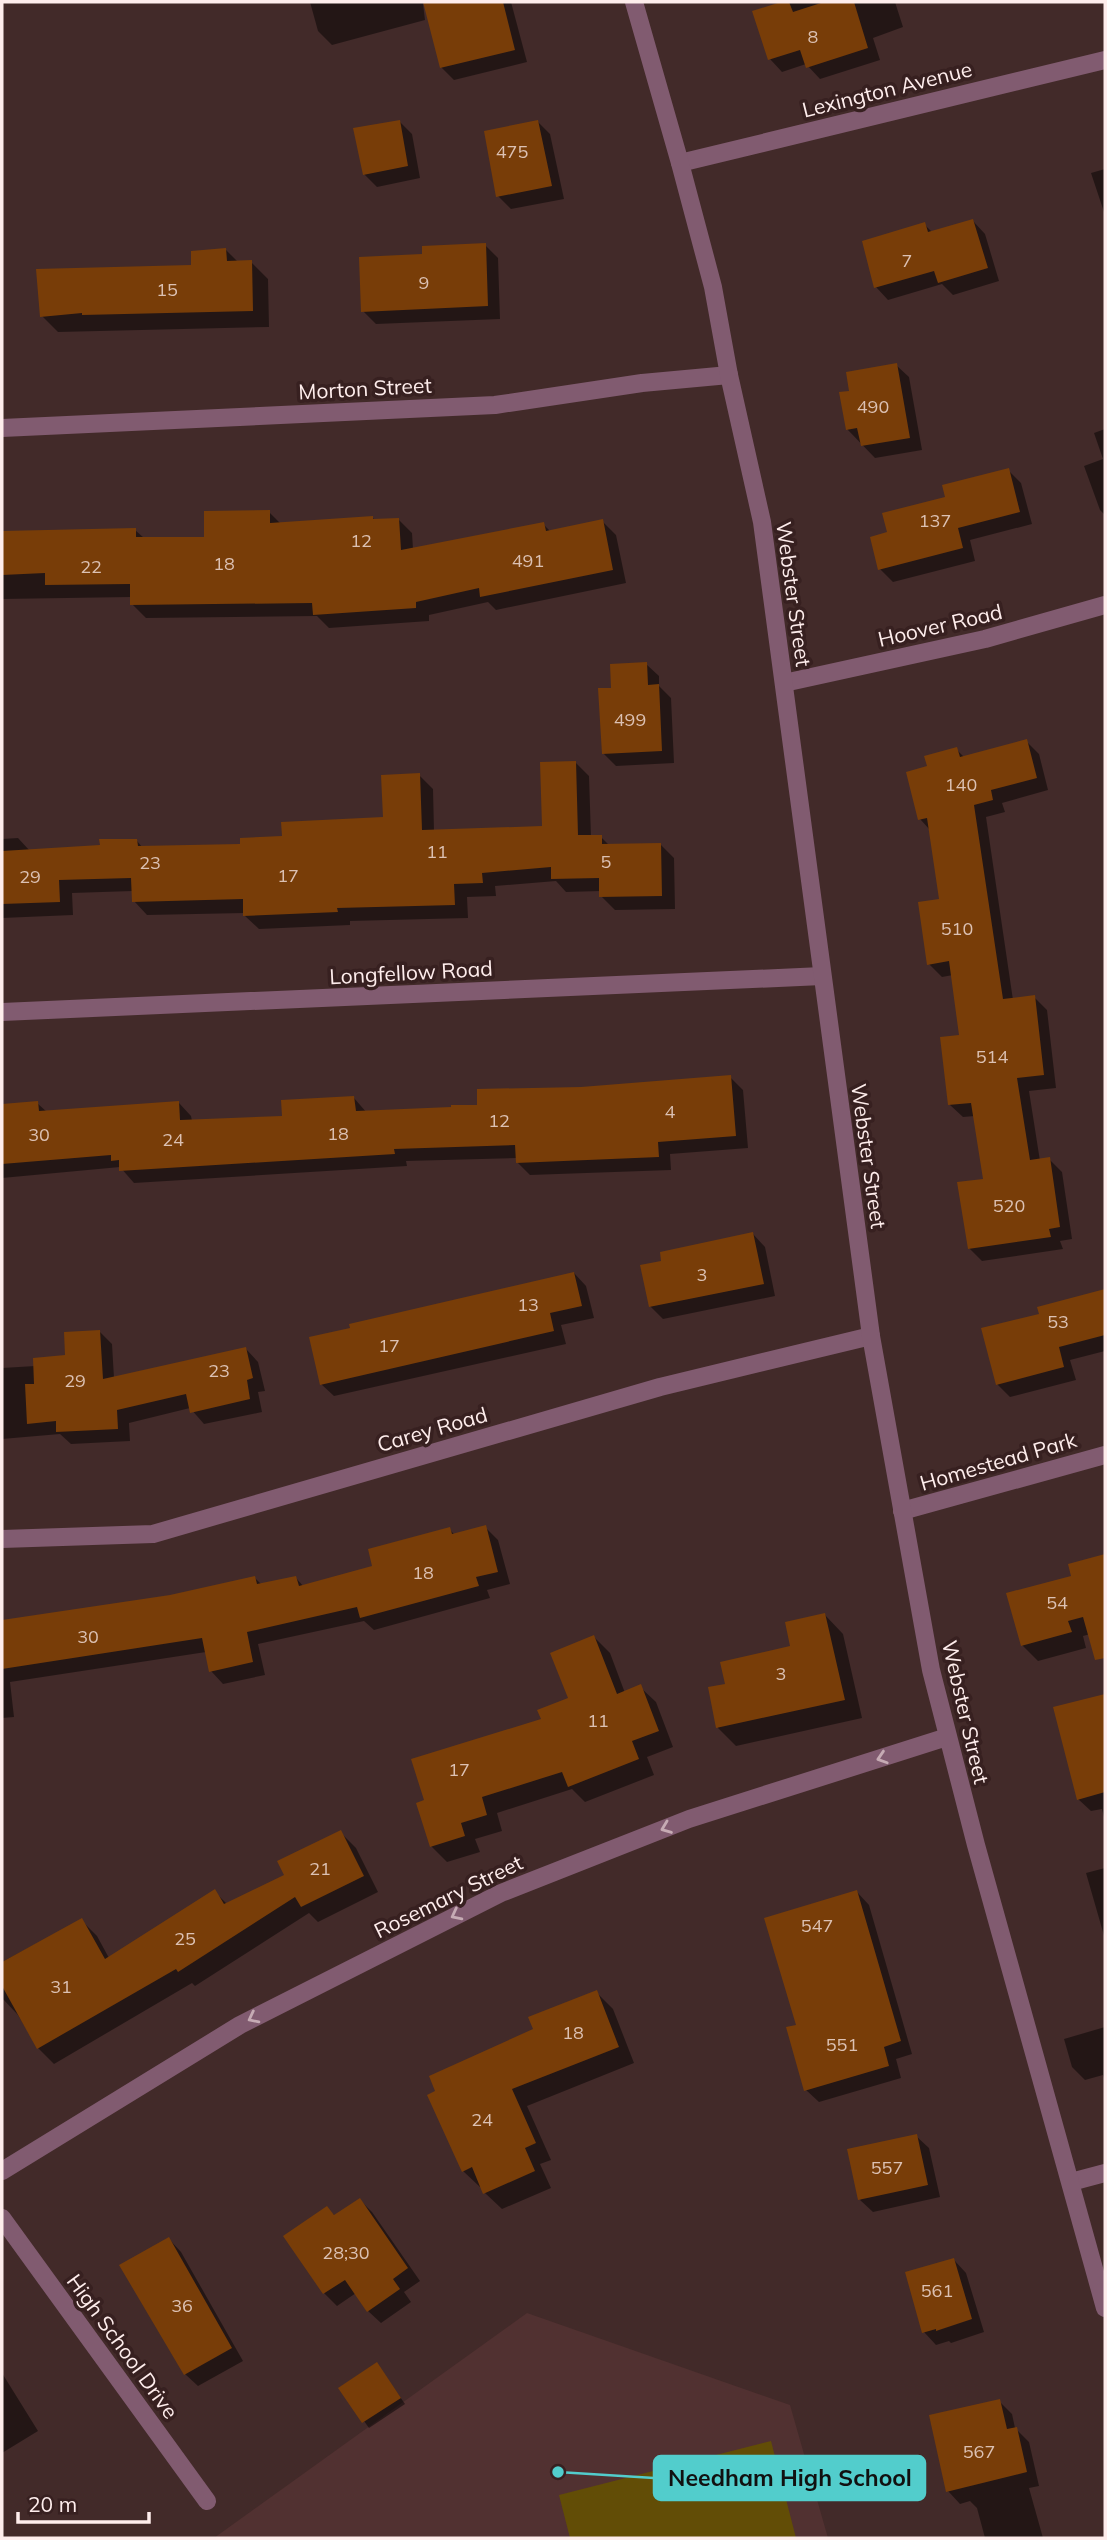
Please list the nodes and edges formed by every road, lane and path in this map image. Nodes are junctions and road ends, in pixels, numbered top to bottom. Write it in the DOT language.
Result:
graph roads {
  1 [pos="634,2"];
  2 [pos="1105,60"];
  3 [pos="680,163"];
  4 [pos="729,375"];
  5 [pos="2,428"];
  6 [pos="1105,606"];
  7 [pos="784,683"];
  8 [pos="822,976"];
  9 [pos="2,1012"];
  10 [pos="871,1336"];
  11 [pos="1105,1455"];
  12 [pos="902,1511"];
  13 [pos="2,1539"];
  14 [pos="947,1737"];
  15 [pos="2,2171"];
  16 [pos="1105,2173"];
  17 [pos="1071,2182"];
  18 [pos="2,2218"];
  19 [pos="1105,2308"];
  20 [pos="207,2501"];
  1 -- 3 [label="street, Webster Street"];
  2 -- 3 [label="street, Lexington Avenue"];
  3 -- 4 [label="street, Webster Street"];
  4 -- 5 [label="street, Morton Street"];
  4 -- 7 [label="street, Webster Street"];
  6 -- 7 [label="street, Hoover Road"];
  7 -- 8 [label="street, Webster Street"];
  8 -- 9 [label="street, Longfellow Road"];
  8 -- 10 [label="street, Webster Street"];
  10 -- 12 [label="street, Webster Street"];
  10 -- 13 [label="street, Carey Road"];
  11 -- 12 [label="street, Homestead Park"];
  12 -- 14 [label="street, Webster Street"];
  14 -- 15 [label="street, Rosemary Street, one-way"];
  14 -- 17 [label="street, Webster Street"];
  16 -- 17 [label="street"];
  17 -- 19 [label="street, Webster Street"];
  18 -- 20 [label="street, High School Drive"];
}
